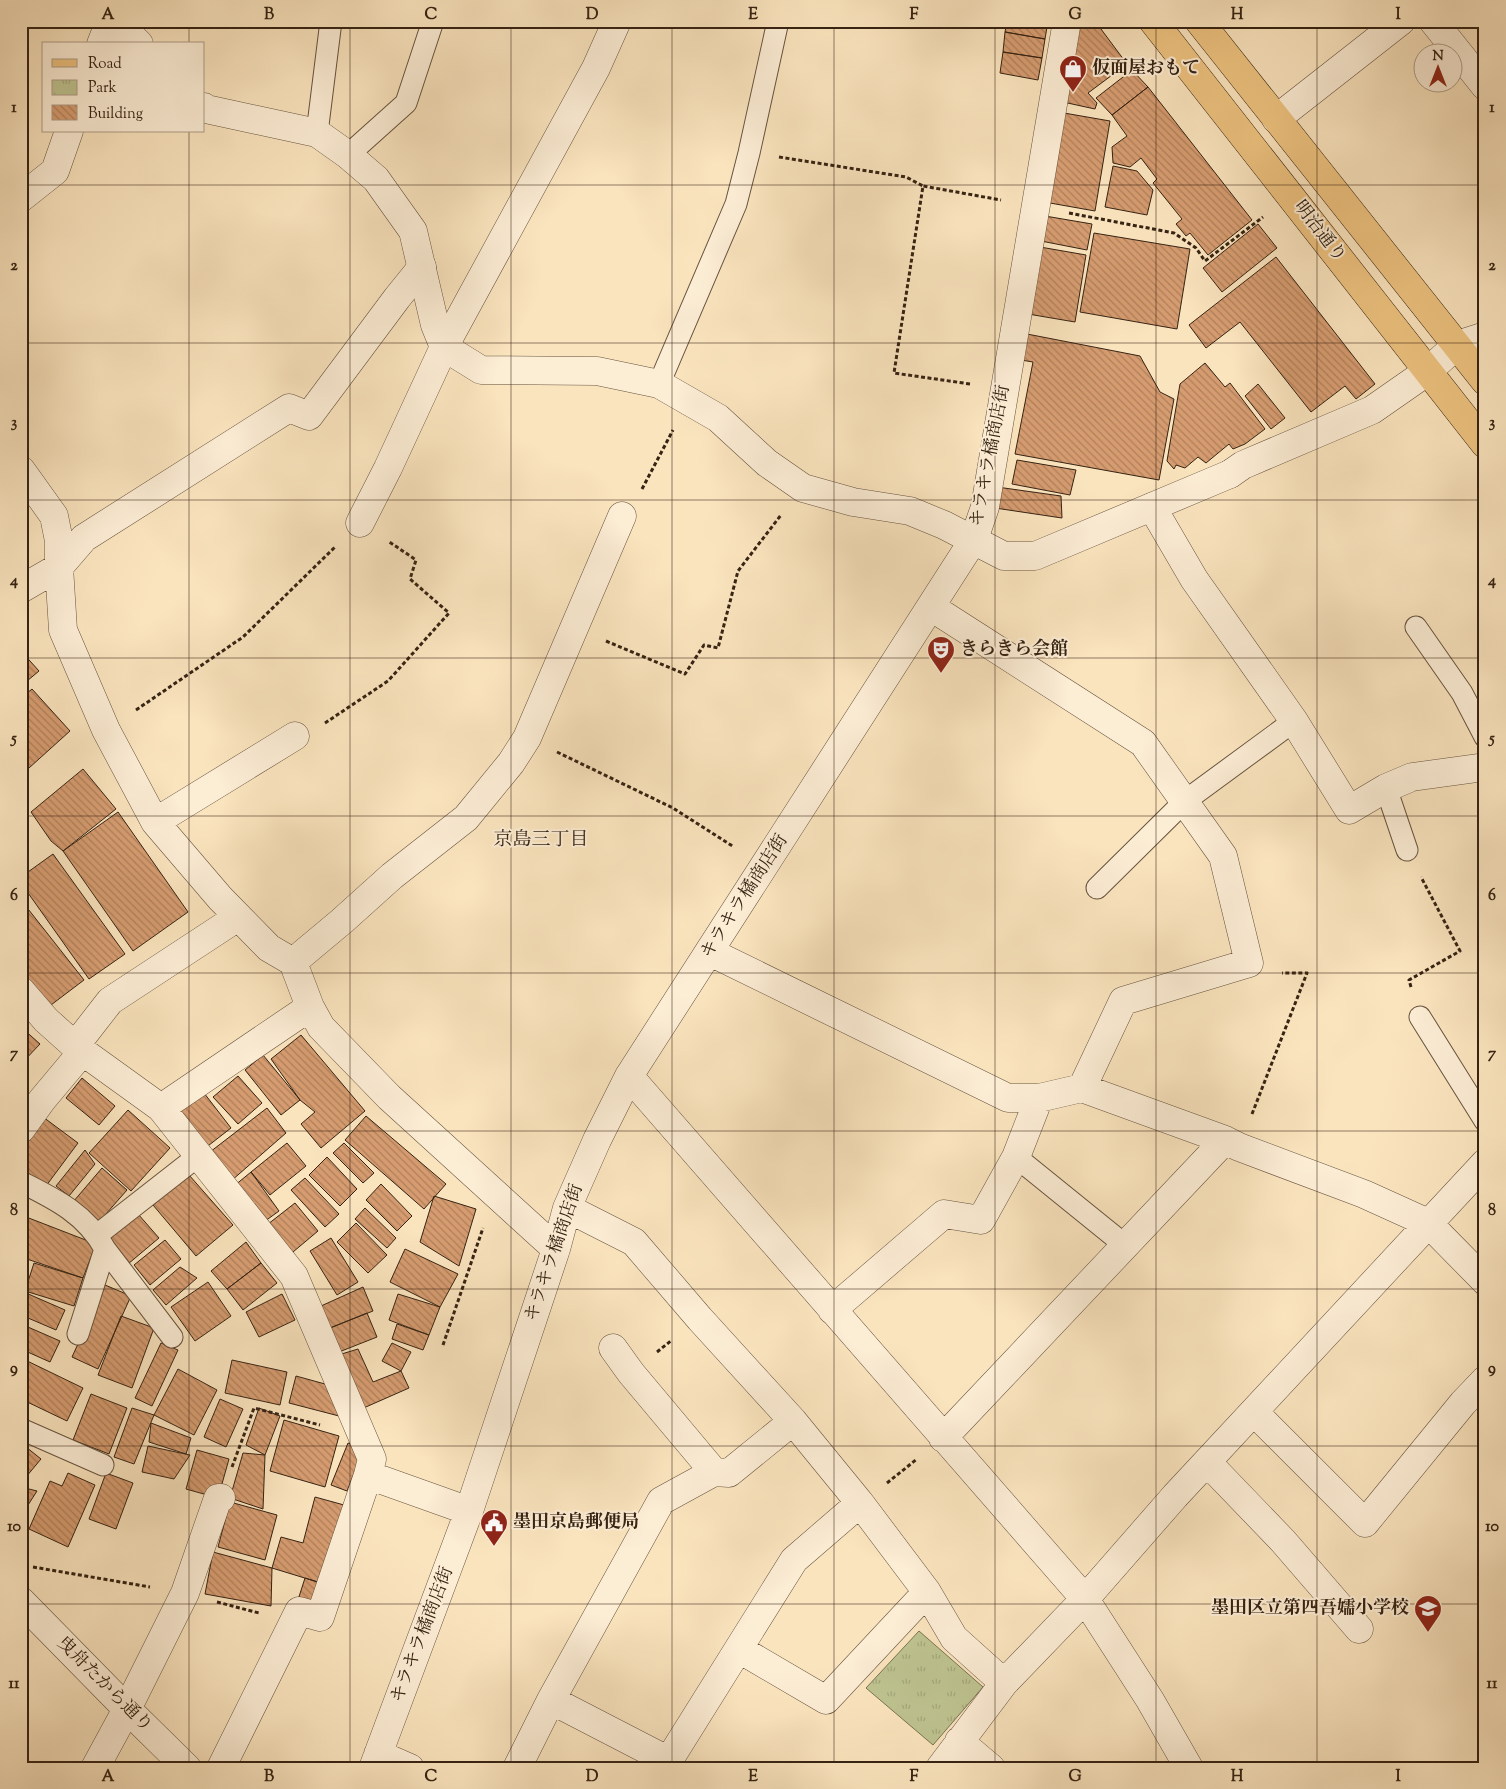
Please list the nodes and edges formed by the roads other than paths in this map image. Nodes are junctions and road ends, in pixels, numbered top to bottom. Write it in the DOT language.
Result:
graph roads {
  1 [pos="110,21"];
  2 [pos="116,21"];
  3 [pos="331,21"];
  4 [pos="433,21"];
  5 [pos="617,21"];
  6 [pos="778,21"];
  7 [pos="1067,21"];
  8 [pos="1153,21"];
  9 [pos="1199,21"];
  10 [pos="1401,21"];
  11 [pos="1433,21"];
  12 [pos="102,42"];
  13 [pos="137,42"];
  14 [pos="1485,86"];
  15 [pos="205,108"];
  16 [pos="1276,119"];
  17 [pos="69,132"];
  18 [pos="317,133"];
  19 [pos="348,154"];
  20 [pos="22,196"];
  21 [pos="422,267"];
  22 [pos="1485,336"];
  23 [pos="1457,345"];
  24 [pos="444,347"];
  25 [pos="1428,371"];
  26 [pos="1485,381"];
  27 [pos="659,384"];
  28 [pos="1485,444"];
  29 [pos="21,470"];
  30 [pos="1152,507"];
  31 [pos="622,516"];
  32 [pos="360,522"];
  33 [pos="974,540"];
  34 [pos="59,568"];
  35 [pos="21,589"];
  36 [pos="931,607"];
  37 [pos="1416,627"];
  38 [pos="1294,721"];
  39 [pos="295,736"];
  40 [pos="1485,737"];
  41 [pos="1485,768"];
  42 [pos="1386,788"];
  43 [pos="1185,801"];
  44 [pos="156,822"];
  45 [pos="1407,850"];
  46 [pos="1097,888"];
  47 [pos="238,917"];
  48 [pos="710,952"];
  49 [pos="293,962"];
  50 [pos="21,991"];
  51 [pos="310,1007"];
  52 [pos="1420,1017"];
  53 [pos="79,1049"];
  54 [pos="629,1076"];
  55 [pos="1082,1088"];
  56 [pos="1039,1098"];
  57 [pos="161,1108"];
  58 [pos="1485,1121"];
  59 [pos="21,1129"];
  60 [pos="1232,1144"];
  61 [pos="198,1156"];
  62 [pos="1016,1157"];
  63 [pos="1485,1163"];
  64 [pos="21,1182"];
  65 [pos="567,1208"];
  66 [pos="1428,1224"];
  67 [pos="101,1242"];
  68 [pos="1126,1246"];
  69 [pos="556,1250"];
  70 [pos="1485,1281"];
  71 [pos="832,1310"];
  72 [pos="78,1334"];
  73 [pos="172,1337"];
  74 [pos="613,1348"];
  75 [pos="1485,1380"];
  76 [pos="1254,1412"];
  77 [pos="793,1422"];
  78 [pos="21,1429"];
  79 [pos="943,1438"];
  80 [pos="1207,1462"];
  81 [pos="103,1465"];
  82 [pos="714,1472"];
  83 [pos="368,1475"];
  84 [pos="221,1498"];
  85 [pos="860,1503"];
  86 [pos="470,1511"];
  87 [pos="927,1592"];
  88 [pos="1085,1599"];
  89 [pos="21,1601"];
  90 [pos="1359,1629"];
  91 [pos="739,1649"];
  92 [pos="1004,1683"];
  93 [pos="551,1700"];
  94 [pos="127,1709"];
  95 [pos="959,1741"];
  96 [pos="376,1761"];
  97 [pos="667,1765"];
  98 [pos="95,1768"];
  99 [pos="188,1768"];
  100 [pos="221,1768"];
  101 [pos="410,1768"];
  102 [pos="517,1768"];
  103 [pos="940,1768"];
  104 [pos="991,1768"];
  105 [pos="1189,1768"];
  1 -- 12 [label="street"];
  2 -- 13 [label="street"];
  3 -- 18 [label="lane"];
  4 -- 19 [label="lane"];
  5 -- 24 [label="street"];
  6 -- 27 [label="lane"];
  7 -- 33 [label="street, キラキラ橘商店街"];
  8 -- 25 [label="main road, 明治通り"];
  9 -- 16 [label="main road, 明治通り"];
  10 -- 16 [label="street"];
  11 -- 14 [label="street"];
  15 -- 18 [label="street"];
  16 -- 23 [label="main road, 明治通り"];
  17 -- 20 [label="street"];
  18 -- 19 [label="street"];
  19 -- 21 [label="street"];
  21 -- 24 [label="street"];
  21 -- 34 [label="street"];
  22 -- 23 [label="street"];
  23 -- 25 [label="street"];
  23 -- 26 [label="main road, 明治通り"];
  24 -- 27 [label="street"];
  24 -- 32 [label="street"];
  25 -- 28 [label="main road, 明治通り"];
  25 -- 30 [label="street"];
  27 -- 33 [label="street"];
  29 -- 34 [label="street"];
  30 -- 33 [label="street"];
  30 -- 38 [label="street"];
  31 -- 49 [label="street"];
  33 -- 36 [label="street, キラキラ橘商店街"];
  34 -- 35 [label="street"];
  34 -- 44 [label="street"];
  36 -- 43 [label="street"];
  36 -- 48 [label="street, キラキラ橘商店街"];
  37 -- 40 [label="lane"];
  38 -- 42 [label="street"];
  38 -- 43 [label="lane"];
  39 -- 44 [label="street"];
  41 -- 42 [label="street"];
  42 -- 45 [label="lane"];
  43 -- 46 [label="lane"];
  43 -- 55 [label="street"];
  44 -- 47 [label="street"];
  47 -- 49 [label="street"];
  47 -- 53 [label="street"];
  48 -- 54 [label="street, キラキラ橘商店街"];
  48 -- 56 [label="street"];
  49 -- 51 [label="street"];
  50 -- 53 [label="street"];
  51 -- 57 [label="street"];
  51 -- 69 [label="street"];
  52 -- 58 [label="lane"];
  53 -- 57 [label="street"];
  53 -- 59 [label="street"];
  54 -- 65 [label="street, キラキラ橘商店街"];
  54 -- 71 [label="street"];
  55 -- 56 [label="street"];
  55 -- 60 [label="street"];
  56 -- 62 [label="street"];
  57 -- 61 [label="street"];
  60 -- 66 [label="street"];
  60 -- 68 [label="street"];
  61 -- 67 [label="lane"];
  61 -- 83 [label="street"];
  62 -- 68 [label="lane"];
  62 -- 71 [label="street"];
  63 -- 66 [label="street"];
  64 -- 67 [label="lane"];
  65 -- 69 [label="street, キラキラ橘商店街"];
  65 -- 77 [label="street"];
  66 -- 70 [label="street"];
  66 -- 76 [label="street"];
  67 -- 72 [label="lane"];
  67 -- 73 [label="lane"];
  68 -- 79 [label="street"];
  69 -- 86 [label="street, キラキラ橘商店街"];
  71 -- 79 [label="street"];
  74 -- 82 [label="street"];
  75 -- 76 [label="street"];
  76 -- 80 [label="street"];
  77 -- 82 [label="street"];
  77 -- 85 [label="street"];
  78 -- 81 [label="lane"];
  79 -- 88 [label="street"];
  80 -- 88 [label="street"];
  80 -- 90 [label="street"];
  82 -- 93 [label="street"];
  83 -- 86 [label="street"];
  83 -- 100 [label="street"];
  84 -- 94 [label="street"];
  85 -- 87 [label="street"];
  85 -- 91 [label="street"];
  86 -- 96 [label="street, キラキラ橘商店街"];
  87 -- 91 [label="street"];
  87 -- 92 [label="street"];
  88 -- 92 [label="street"];
  88 -- 105 [label="street"];
  89 -- 94 [label="street, 曳舟たから通り"];
  91 -- 97 [label="street"];
  92 -- 95 [label="street"];
  93 -- 97 [label="street"];
  93 -- 102 [label="street"];
  94 -- 98 [label="street"];
  94 -- 99 [label="street, 曳舟たから通り"];
  95 -- 103 [label="street"];
  95 -- 104 [label="street"];
  96 -- 101 [label="street"];
}
